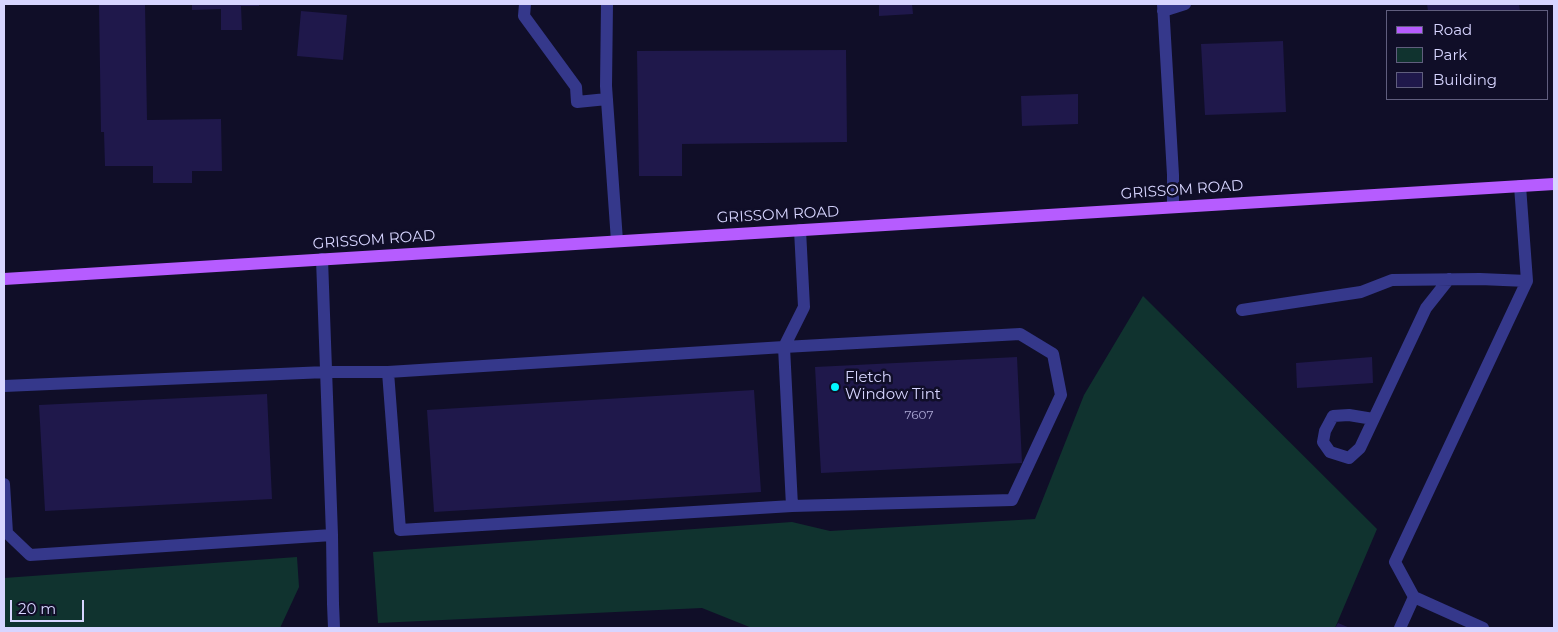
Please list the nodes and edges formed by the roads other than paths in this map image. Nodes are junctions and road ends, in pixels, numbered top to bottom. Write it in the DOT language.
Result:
graph roads {
  1 [pos="525,4"];
  2 [pos="607,4"];
  3 [pos="1185,4"];
  4 [pos="1163,7"];
  5 [pos="607,99"];
  6 [pos="1554,184"];
  7 [pos="1520,186"];
  8 [pos="1173,207"];
  9 [pos="800,230"];
  10 [pos="617,241"];
  11 [pos="322,259"];
  12 [pos="4,279"];
  13 [pos="1448,279"];
  14 [pos="1527,281"];
  15 [pos="1242,310"];
  16 [pos="784,347"];
  17 [pos="326,372"];
  18 [pos="388,372"];
  19 [pos="4,386"];
  20 [pos="1373,419"];
  21 [pos="4,484"];
  22 [pos="792,506"];
  23 [pos="5,535"];
  24 [pos="332,536"];
  25 [pos="1414,597"];
  26 [pos="334,628"];
  27 [pos="1400,628"];
  28 [pos="1483,628"];
  1 -- 5 [label="lane"];
  2 -- 5 [label="lane"];
  3 -- 4 [label="lane"];
  4 -- 8 [label="lane"];
  5 -- 10 [label="lane"];
  6 -- 7 [label="main road, GRISSOM ROAD"];
  7 -- 8 [label="main road, GRISSOM ROAD"];
  7 -- 14 [label="lane"];
  8 -- 9 [label="main road, GRISSOM ROAD"];
  9 -- 10 [label="main road, GRISSOM ROAD"];
  9 -- 16 [label="lane"];
  10 -- 11 [label="main road, GRISSOM ROAD"];
  11 -- 12 [label="main road, GRISSOM ROAD"];
  11 -- 17 [label="lane"];
  13 -- 14 [label="lane"];
  13 -- 15 [label="lane"];
  13 -- 20 [label="lane"];
  14 -- 25 [label="lane"];
  16 -- 18 [label="lane"];
  16 -- 22 [label="lane"];
  16 -- 22 [label="lane"];
  17 -- 18 [label="lane"];
  17 -- 19 [label="lane"];
  17 -- 24 [label="lane"];
  18 -- 22 [label="lane"];
  21 -- 23 [label="lane"];
  23 -- 24 [label="lane"];
  24 -- 26 [label="lane"];
  25 -- 27 [label="lane"];
  25 -- 28 [label="lane"];
}
